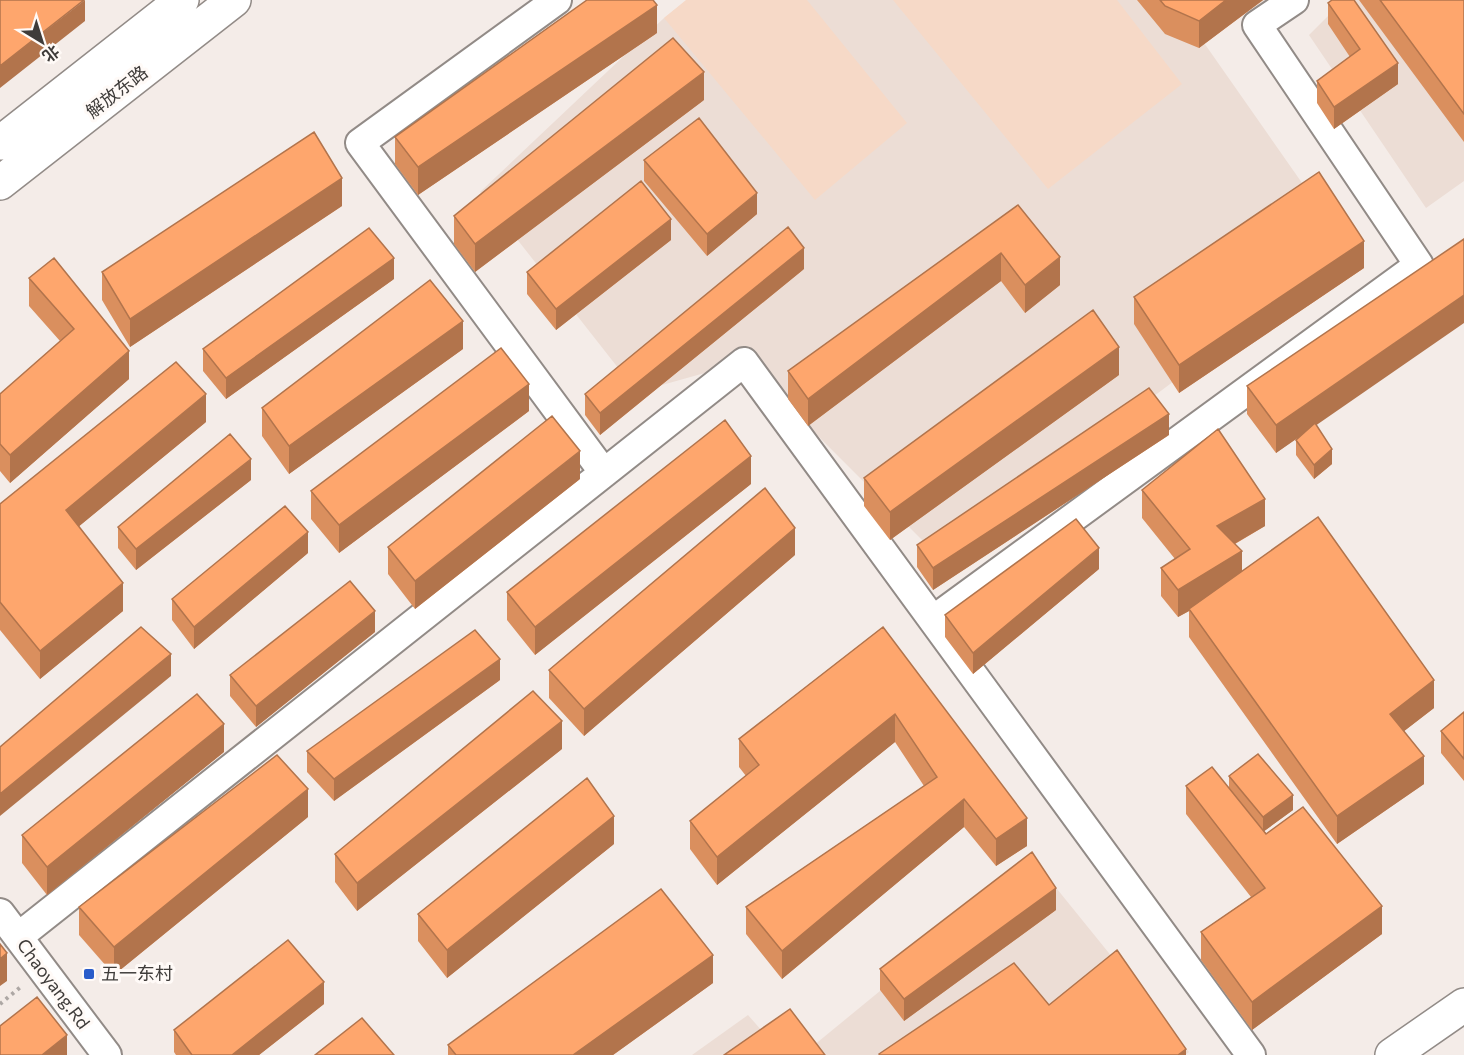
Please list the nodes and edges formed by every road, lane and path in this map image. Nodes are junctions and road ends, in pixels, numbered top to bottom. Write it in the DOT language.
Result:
graph roads {
  1 [pos="182,0"];
  2 [pos="234,0"];
  3 [pos="557,0"];
  4 [pos="1293,0"];
  5 [pos="0,143"];
  6 [pos="0,183"];
  7 [pos="604,473"];
  8 [pos="933,620"];
  9 [pos="0,913"];
  10 [pos="9,940"];
  11 [pos="28,981"];
  12 [pos="0,1004"];
  13 [pos="1464,1005"];
  14 [pos="85,1055"];
  15 [pos="107,1055"];
  16 [pos="1251,1055"];
  17 [pos="1392,1055"];
  1 -- 5 [label="main road, 解放东路"];
  2 -- 6 [label="main road, 解放东路"];
  3 -- 7 [label="street"];
  4 -- 8 [label="street"];
  7 -- 8 [label="street"];
  7 -- 10 [label="street"];
  8 -- 16 [label="street"];
  9 -- 10 [label="street, Chaoyang.Rd"];
  10 -- 11 [label="street, Chaoyang.Rd"];
  10 -- 15 [label="street, Chaoyang.Rd"];
  11 -- 12 [label="path"];
  11 -- 14 [label="street, Chaoyang.Rd"];
  13 -- 17 [label="main road"];
}
